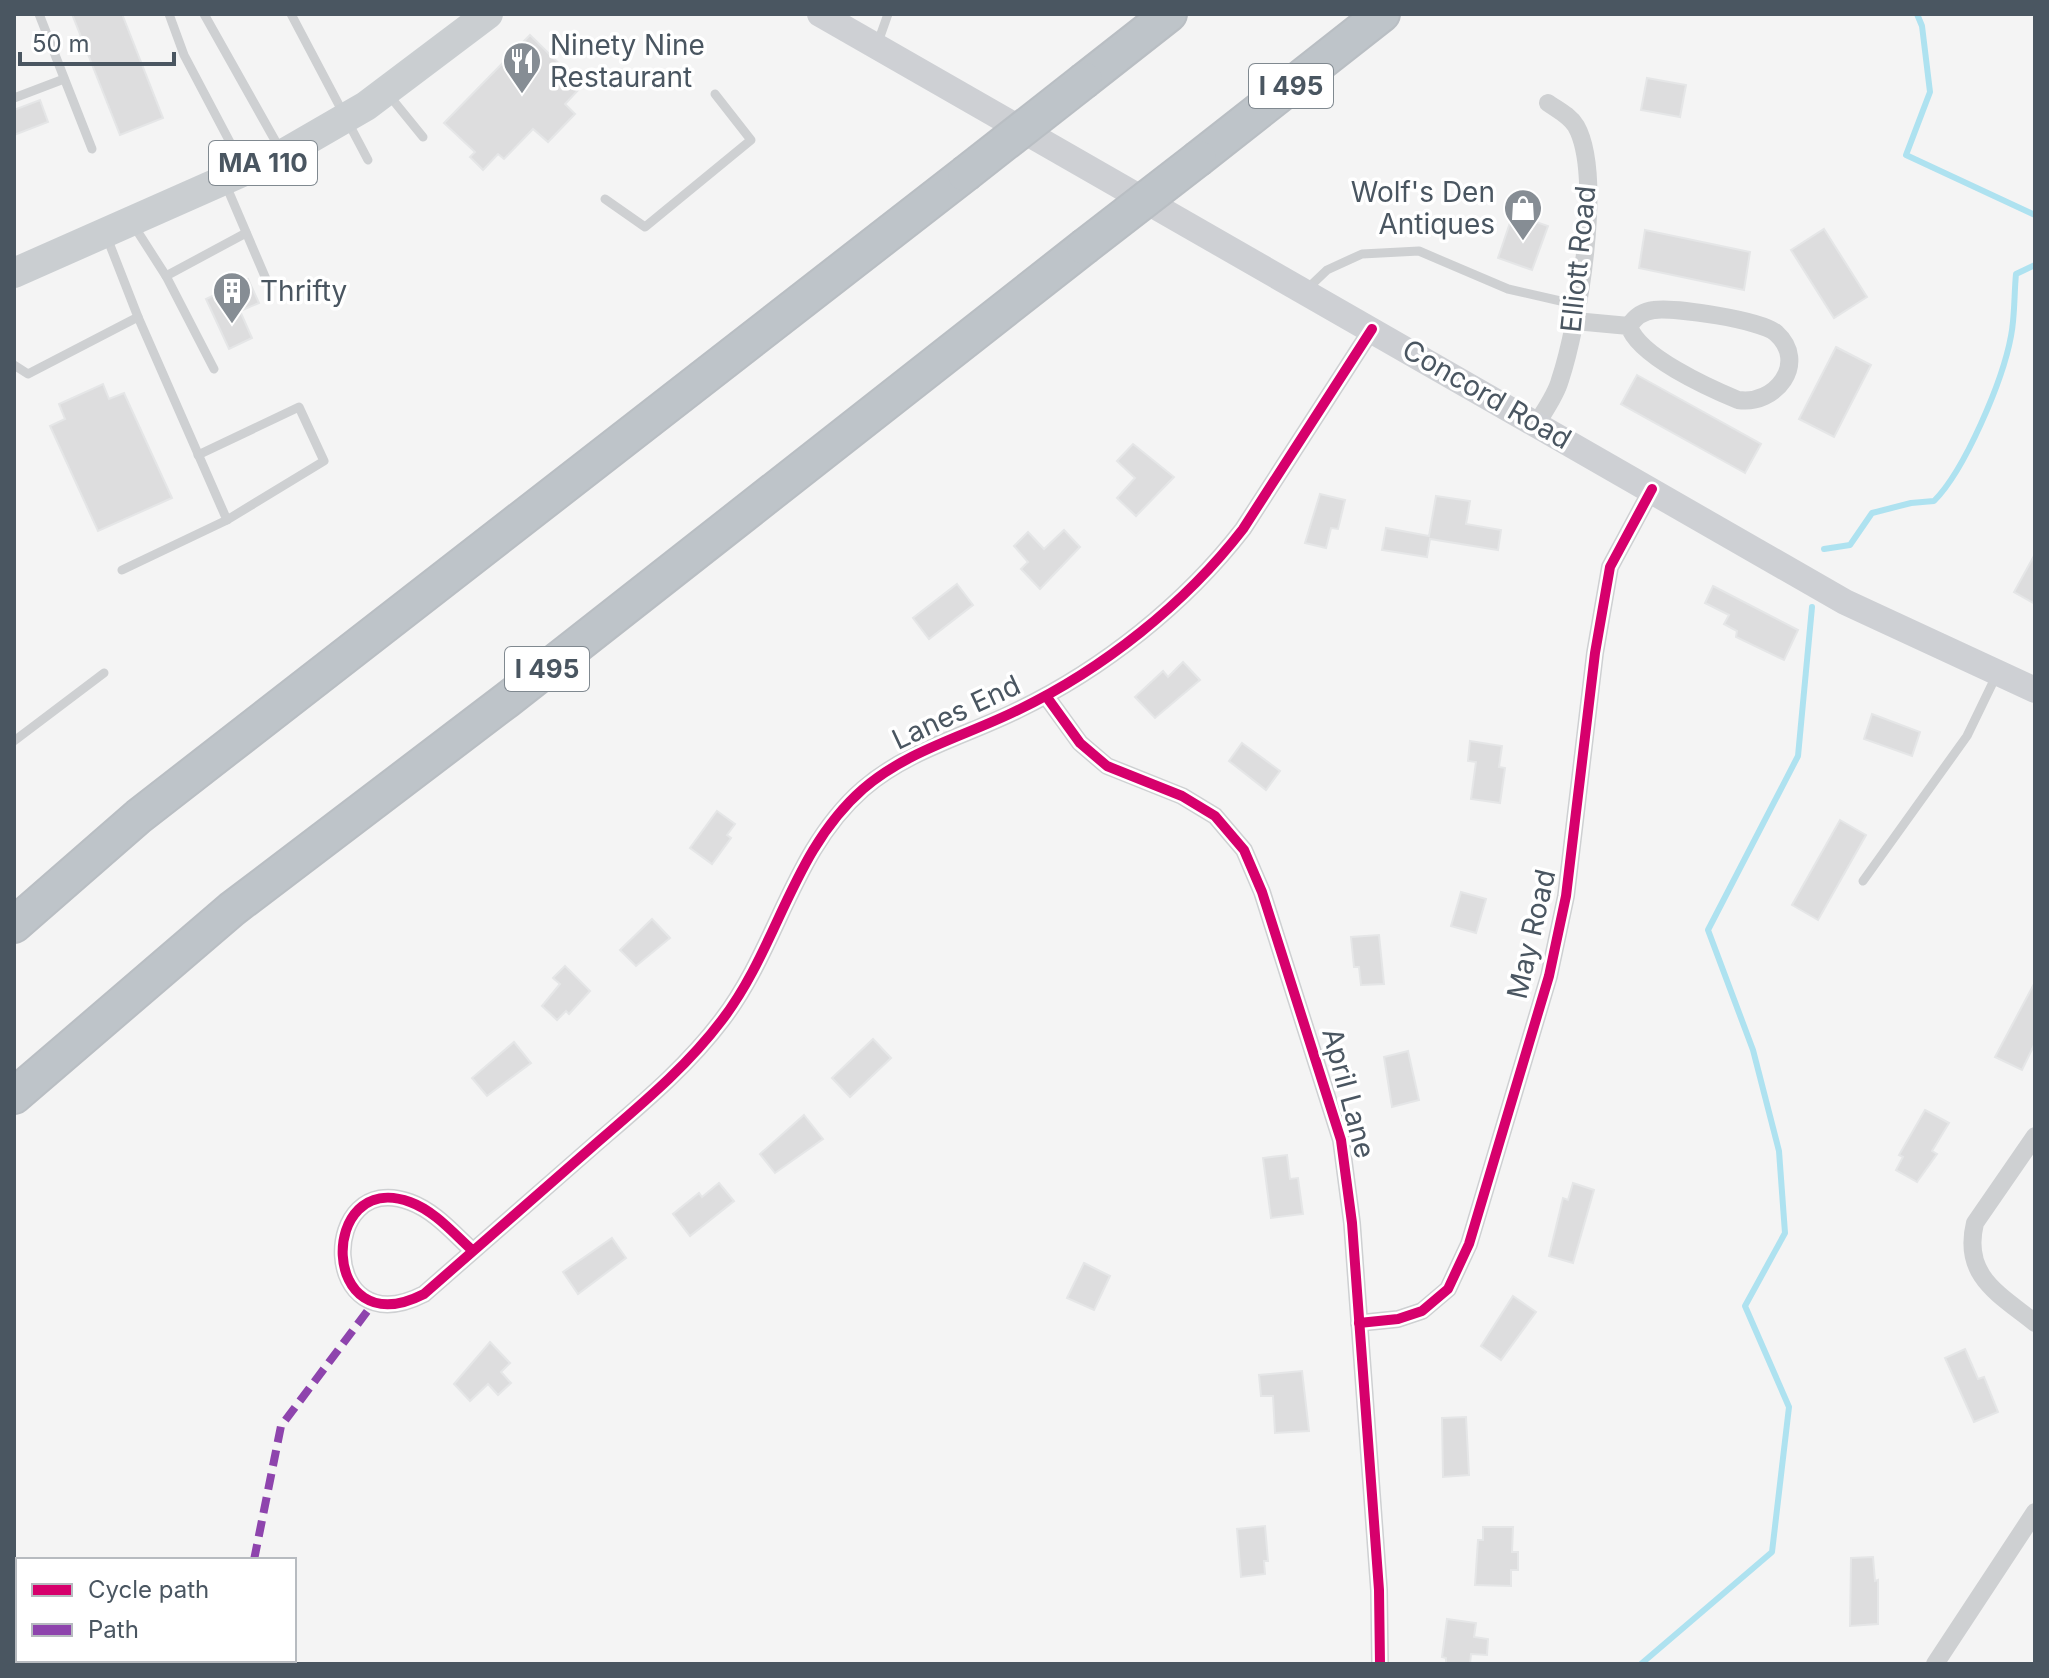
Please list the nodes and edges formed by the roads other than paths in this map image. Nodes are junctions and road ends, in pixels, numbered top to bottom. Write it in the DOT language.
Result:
graph roads {
  1 [pos="39,14"];
  2 [pos="169,14"];
  3 [pos="204,14"];
  4 [pos="291,14"];
  5 [pos="488,14"];
  6 [pos="820,14"];
  7 [pos="888,14"];
  8 [pos="1169,14"];
  9 [pos="1382,14"];
  10 [pos="876,46"];
  11 [pos="64,79"];
  12 [pos="386,92"];
  13 [pos="715,94"];
  14 [pos="14,98"];
  15 [pos="1548,103"];
  16 [pos="346,118"];
  17 [pos="423,137"];
  18 [pos="92,149"];
  19 [pos="283,154"];
  20 [pos="368,160"];
  21 [pos="235,177"];
  22 [pos="605,199"];
  23 [pos="118,227"];
  24 [pos="246,233"];
  25 [pos="14,273"];
  26 [pos="166,276"];
  27 [pos="269,286"];
  28 [pos="1306,290"];
  29 [pos="1576,313"];
  30 [pos="138,317"];
  31 [pos="1629,326"];
  32 [pos="1372,329"];
  33 [pos="14,365"];
  34 [pos="214,369"];
  35 [pos="1537,423"];
  36 [pos="198,455"];
  37 [pos="1652,489"];
  38 [pos="227,520"];
  39 [pos="122,570"];
  40 [pos="104,673"];
  41 [pos="1997,674"];
  42 [pos="2035,690"];
  43 [pos="1046,696"];
  44 [pos="14,741"];
  45 [pos="1863,881"];
  46 [pos="14,925"];
  47 [pos="14,1096"];
  48 [pos="2035,1136"];
  49 [pos="473,1251"];
  50 [pos="1359,1323"];
  51 [pos="2035,1323"];
  52 [pos="2035,1512"];
  53 [pos="1380,1664"];
  54 [pos="1935,1664"];
  1 -- 11 [label="lane"];
  2 -- 21 [label="lane"];
  3 -- 19 [label="lane"];
  4 -- 16 [label="lane"];
  5 -- 12 [label="main road, MA 110"];
  6 -- 10 [label="main road, Concord Road"];
  7 -- 10 [label="lane"];
  8 -- 46 [label="highway, bridge"];
  9 -- 47 [label="highway, I 495, bridge"];
  10 -- 28 [label="main road, Concord Road"];
  11 -- 14 [label="lane"];
  11 -- 18 [label="lane"];
  12 -- 16 [label="main road, MA 110"];
  12 -- 17 [label="lane"];
  13 -- 22 [label="lane"];
  15 -- 29 [label="street, Elliott Road"];
  16 -- 19 [label="main road, MA 110"];
  16 -- 20 [label="lane"];
  19 -- 21 [label="main road, MA 110"];
  21 -- 23 [label="main road, MA 110"];
  21 -- 24 [label="lane"];
  23 -- 25 [label="main road, MA 110"];
  23 -- 26 [label="lane"];
  23 -- 30 [label="lane"];
  24 -- 26 [label="lane"];
  24 -- 27 [label="lane"];
  26 -- 34 [label="lane"];
  28 -- 29 [label="lane"];
  28 -- 32 [label="main road, Concord Road"];
  29 -- 31 [label="street"];
  29 -- 35 [label="street, Elliott Road"];
  30 -- 33 [label="lane"];
  30 -- 36 [label="lane"];
  31 -- 31 [label="street"];
  32 -- 35 [label="main road, Concord Road"];
  32 -- 43 [label="street, Lanes End"];
  35 -- 37 [label="main road, Concord Road"];
  36 -- 38 [label="lane"];
  36 -- 38 [label="lane"];
  37 -- 41 [label="main road, Concord Road"];
  37 -- 50 [label="street, May Road"];
  38 -- 39 [label="lane"];
  40 -- 44 [label="lane"];
  41 -- 42 [label="main road, Concord Road"];
  41 -- 45 [label="lane"];
  43 -- 49 [label="street, Lanes End"];
  43 -- 50 [label="street, April Lane"];
  48 -- 51 [label="street"];
  49 -- 49 [label="street, Lanes End"];
  50 -- 53 [label="street, April Lane"];
  52 -- 54 [label="street"];
}
